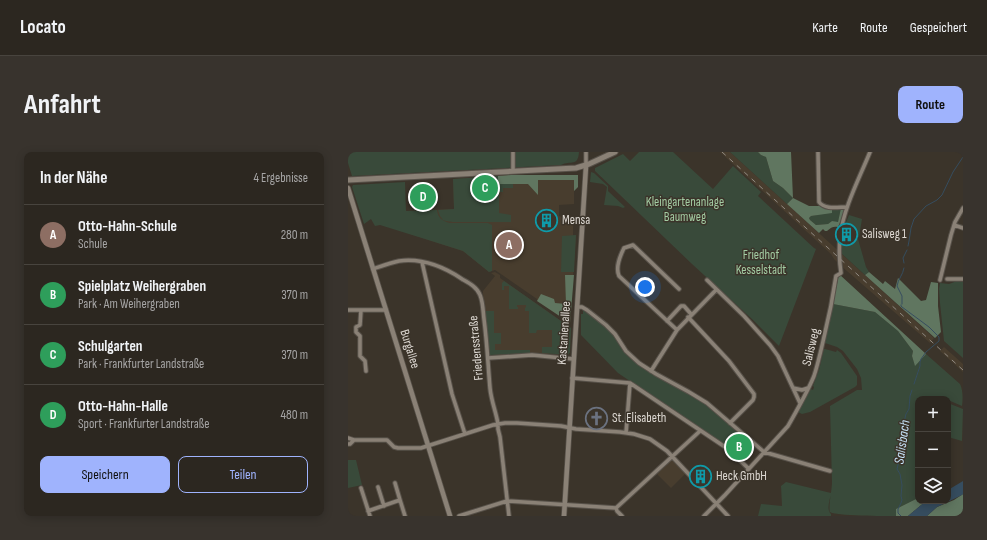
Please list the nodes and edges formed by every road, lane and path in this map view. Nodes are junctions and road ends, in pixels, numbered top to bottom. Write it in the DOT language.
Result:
graph roads {
  1 [pos="513,152"];
  2 [pos="586,152"];
  3 [pos="615,152"];
  4 [pos="818,152"];
  5 [pos="870,152"];
  6 [pos="586,166"];
  7 [pos="513,171"];
  8 [pos="348,180"];
  9 [pos="348,188"];
  10 [pos="847,206"];
  11 [pos="963,208"];
  12 [pos="954,225"];
  13 [pos="963,228"];
  14 [pos="422,262"];
  15 [pos="373,269"];
  16 [pos="947,279"];
  17 [pos="707,280"];
  18 [pos="940,280"];
  19 [pos="963,280"];
  20 [pos="678,289"];
  21 [pos="716,290"];
  22 [pos="577,307"];
  23 [pos="348,310"];
  24 [pos="361,310"];
  25 [pos="386,310"];
  26 [pos="690,316"];
  27 [pos="667,321"];
  28 [pos="677,330"];
  29 [pos="488,358"];
  30 [pos="573,359"];
  31 [pos="366,371"];
  32 [pos="651,371"];
  33 [pos="572,378"];
  34 [pos="630,383"];
  35 [pos="809,387"];
  36 [pos="793,388"];
  37 [pos="800,403"];
  38 [pos="730,423"];
  39 [pos="498,424"];
  40 [pos="569,428"];
  41 [pos="700,430"];
  42 [pos="626,432"];
  43 [pos="465,434"];
  44 [pos="348,438"];
  45 [pos="354,440"];
  46 [pos="348,444"];
  47 [pos="428,446"];
  48 [pos="764,452"];
  49 [pos="673,456"];
  50 [pos="749,469"];
  51 [pos="830,471"];
  52 [pos="395,482"];
  53 [pos="378,487"];
  54 [pos="361,488"];
  55 [pos="400,500"];
  56 [pos="507,501"];
  57 [pos="717,503"];
  58 [pos="565,505"];
  59 [pos="384,506"];
  60 [pos="616,508"];
  61 [pos="368,511"];
  62 [pos="370,516"];
  63 [pos="405,516"];
  64 [pos="450,516"];
  65 [pos="459,516"];
  66 [pos="509,516"];
  67 [pos="564,516"];
  68 [pos="622,516"];
  69 [pos="704,516"];
  70 [pos="728,516"];
  1 -- 7 [label="street"];
  2 -- 6 [label="street, Kastanienallee"];
  3 -- 6 [label="main road"];
  4 -- 10 [label="street"];
  5 -- 10 [label="street, Salisweg"];
  6 -- 7 [label="main road"];
  6 -- 22 [label="street, Kastanienallee"];
  7 -- 8 [label="main road"];
  9 -- 15 [label="street, Burgallee"];
  10 -- 35 [label="street, Salisweg"];
  11 -- 12 [label="street"];
  12 -- 13 [label="street"];
  12 -- 18 [label="street"];
  14 -- 15 [label="street, Friedensstraße"];
  14 -- 29 [label="street, Friedensstraße"];
  14 -- 43 [label="street"];
  15 -- 25 [label="street, Burgallee"];
  16 -- 19 [label="street"];
  17 -- 21 [label="street"];
  20 -- 27 [label="street"];
  21 -- 26 [label="street"];
  21 -- 36 [label="street"];
  22 -- 30 [label="street, Kastanienallee"];
  22 -- 32 [label="street"];
  23 -- 24 [label="street"];
  24 -- 25 [label="street"];
  24 -- 31 [label="street"];
  25 -- 47 [label="street, Burgallee"];
  26 -- 27 [label="street"];
  26 -- 28 [label="street"];
  26 -- 38 [label="street"];
  27 -- 28 [label="street"];
  28 -- 32 [label="street"];
  29 -- 30 [label="street"];
  29 -- 39 [label="street, Friedensstraße"];
  30 -- 33 [label="street, Kastanienallee"];
  32 -- 38 [label="street"];
  33 -- 34 [label="street"];
  33 -- 40 [label="street, Kastanienallee"];
  34 -- 41 [label="street"];
  34 -- 42 [label="street"];
  35 -- 36 [label="street"];
  35 -- 37 [label="street, Salisweg"];
  36 -- 37 [label="street"];
  37 -- 48 [label="street, Salisweg"];
  38 -- 48 [label="street"];
  39 -- 40 [label="street"];
  39 -- 43 [label="street"];
  39 -- 56 [label="street, Friedensstraße"];
  40 -- 42 [label="street"];
  40 -- 58 [label="street, Kastanienallee"];
  41 -- 49 [label="street"];
  41 -- 50 [label="street"];
  42 -- 49 [label="street"];
  43 -- 47 [label="street"];
  44 -- 45 [label="street"];
  45 -- 46 [label="street"];
  45 -- 47 [label="street"];
  47 -- 64 [label="street, Burgallee"];
  48 -- 50 [label="street, Salisweg"];
  48 -- 51 [label="street"];
  49 -- 57 [label="street"];
  49 -- 60 [label="street"];
  50 -- 57 [label="street, Salisweg"];
  52 -- 55 [label="street"];
  53 -- 59 [label="street"];
  54 -- 61 [label="street"];
  55 -- 59 [label="street"];
  55 -- 63 [label="street"];
  56 -- 58 [label="street"];
  56 -- 65 [label="street"];
  56 -- 66 [label="street, Friedensstraße"];
  57 -- 69 [label="street, Salisweg"];
  57 -- 70 [label="street"];
  58 -- 60 [label="street"];
  58 -- 67 [label="street, Kastanienallee"];
  59 -- 61 [label="street"];
  60 -- 68 [label="street"];
  61 -- 62 [label="street"];
}
